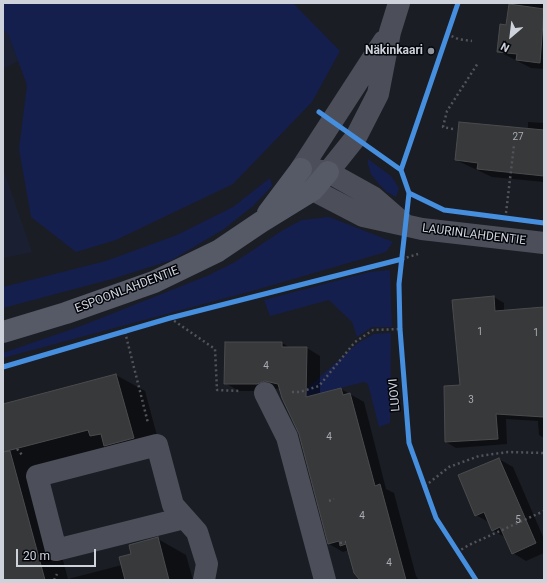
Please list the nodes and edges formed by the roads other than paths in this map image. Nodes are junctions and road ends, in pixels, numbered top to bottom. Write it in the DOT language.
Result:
graph roads {
  1 [pos="400,3"];
  2 [pos="390,32"];
  3 [pos="301,169"];
  4 [pos="328,172"];
  5 [pos="313,190"];
  6 [pos="261,222"];
  7 [pos="404,224"];
  8 [pos="544,243"];
  9 [pos="5,332"];
  10 [pos="265,393"];
  11 [pos="184,518"];
  12 [pos="204,580"];
  13 [pos="325,580"];
  1 -- 2 [label="street, ESPOONLAHDENTIE"];
  2 -- 3 [label="street, ESPOONLAHDENTIE"];
  2 -- 4 [label="street, ESPOONLAHDENTIE"];
  3 -- 4 [label="street, LAURINLAHDENTIE"];
  3 -- 5 [label="street"];
  3 -- 6 [label="main road, ESPOONLAHDENTIE"];
  4 -- 5 [label="main road, ESPOONLAHDENTIE"];
  4 -- 7 [label="street, LAURINLAHDENTIE"];
  5 -- 6 [label="main road, ESPOONLAHDENTIE"];
  5 -- 7 [label="street, LAURINLAHDENTIE"];
  6 -- 9 [label="main road, ESPOONLAHDENTIE"];
  7 -- 8 [label="street, LAURINLAHDENTIE"];
  10 -- 13 [label="street"];
  11 -- 11 [label="street"];
  11 -- 12 [label="street"];
}
